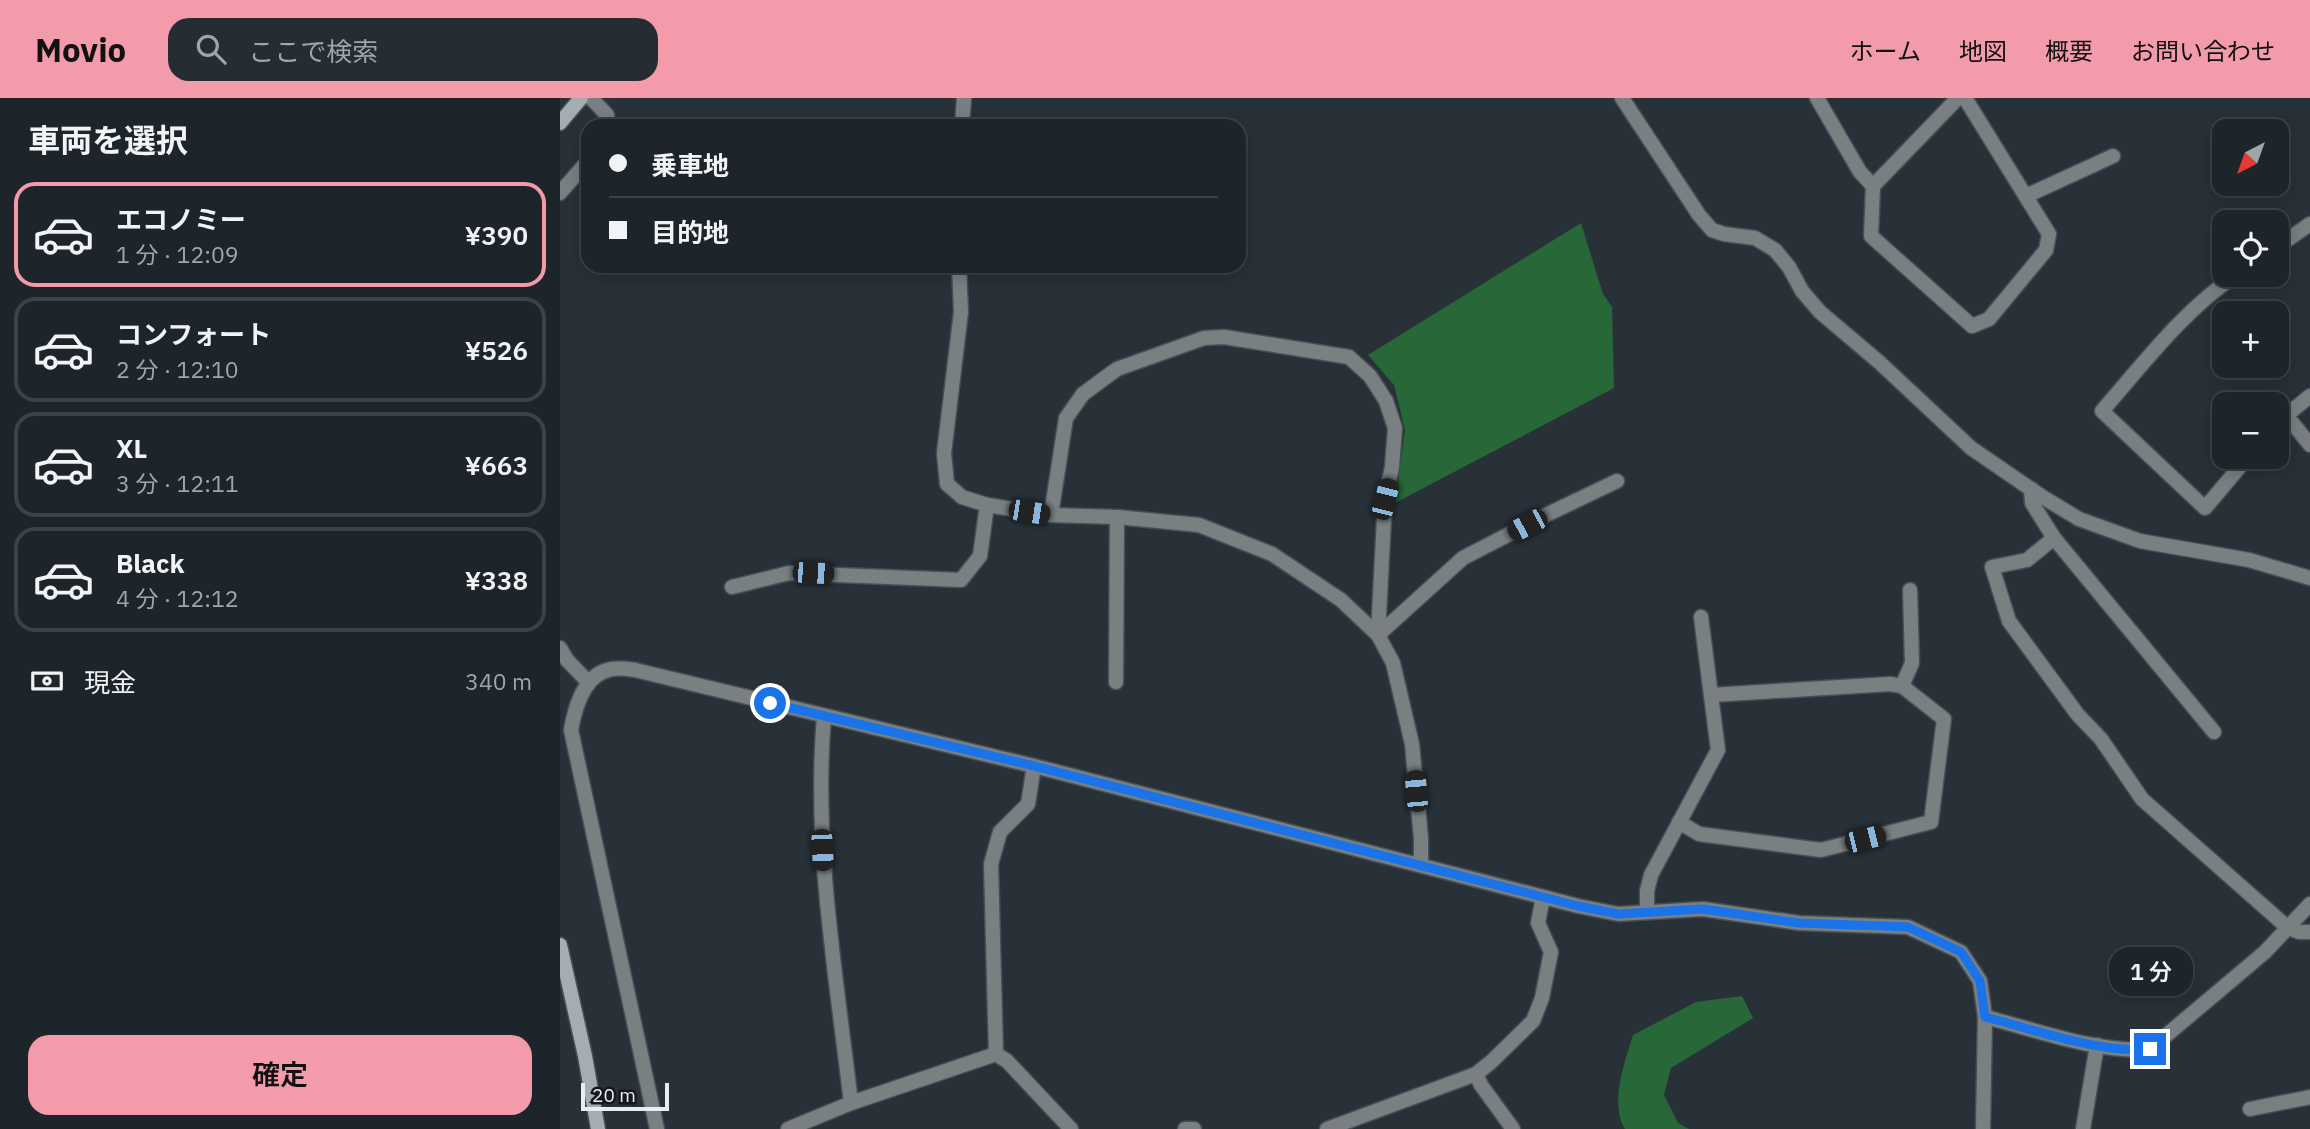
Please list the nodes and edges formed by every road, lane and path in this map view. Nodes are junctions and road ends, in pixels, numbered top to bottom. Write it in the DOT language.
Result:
graph roads {
  1 [pos="581,98"];
  2 [pos="591,98"];
  3 [pos="964,98"];
  4 [pos="1622,98"];
  5 [pos="1817,98"];
  6 [pos="1958,98"];
  7 [pos="1965,98"];
  8 [pos="607,119"];
  9 [pos="962,119"];
  10 [pos="560,123"];
  11 [pos="2113,156"];
  12 [pos="581,169"];
  13 [pos="1873,186"];
  14 [pos="560,193"];
  15 [pos="2026,196"];
  16 [pos="2310,224"];
  17 [pos="2289,239"];
  18 [pos="959,273"];
  19 [pos="2218,287"];
  20 [pos="2310,396"];
  21 [pos="2289,413"];
  22 [pos="2289,426"];
  23 [pos="2310,445"];
  24 [pos="2238,469"];
  25 [pos="1617,481"];
  26 [pos="2031,489"];
  27 [pos="987,505"];
  28 [pos="1051,515"];
  29 [pos="1117,517"];
  30 [pos="2054,538"];
  31 [pos="2310,578"];
  32 [pos="732,587"];
  33 [pos="1910,590"];
  34 [pos="1701,617"];
  35 [pos="1378,635"];
  36 [pos="560,648"];
  37 [pos="1116,682"];
  38 [pos="589,683"];
  39 [pos="1902,686"];
  40 [pos="1711,695"];
  41 [pos="824,716"];
  42 [pos="2214,732"];
  43 [pos="1034,766"];
  44 [pos="1679,822"];
  45 [pos="1420,865"];
  46 [pos="1543,897"];
  47 [pos="2310,904"];
  48 [pos="1647,912"];
  49 [pos="2287,927"];
  50 [pos="2310,932"];
  51 [pos="560,945"];
  52 [pos="1985,1017"];
  53 [pos="2097,1045"];
  54 [pos="996,1054"];
  55 [pos="1476,1074"];
  56 [pos="2310,1097"];
  57 [pos="851,1102"];
  58 [pos="2250,1109"];
  59 [pos="598,1129"];
  60 [pos="657,1129"];
  61 [pos="788,1129"];
  62 [pos="1071,1129"];
  63 [pos="1185,1129"];
  64 [pos="1194,1129"];
  65 [pos="1327,1129"];
  66 [pos="1513,1129"];
  67 [pos="1983,1129"];
  68 [pos="2083,1129"];
  1 -- 10 [label="main road"];
  2 -- 8 [label="street"];
  3 -- 9 [label="street"];
  4 -- 26 [label="street"];
  5 -- 13 [label="street"];
  6 -- 13 [label="street"];
  7 -- 15 [label="street"];
  11 -- 15 [label="street"];
  12 -- 14 [label="street"];
  13 -- 15 [label="street"];
  16 -- 17 [label="street"];
  18 -- 27 [label="street"];
  19 -- 24 [label="street"];
  20 -- 21 [label="street"];
  22 -- 23 [label="street"];
  25 -- 35 [label="street"];
  26 -- 30 [label="street"];
  26 -- 31 [label="street"];
  27 -- 28 [label="street"];
  27 -- 32 [label="street"];
  28 -- 29 [label="street"];
  28 -- 35 [label="street"];
  29 -- 35 [label="street"];
  29 -- 37 [label="street"];
  30 -- 42 [label="street"];
  30 -- 49 [label="street"];
  33 -- 39 [label="street"];
  34 -- 40 [label="street"];
  35 -- 45 [label="street"];
  36 -- 38 [label="street"];
  38 -- 41 [label="street"];
  38 -- 60 [label="street"];
  39 -- 40 [label="street"];
  39 -- 44 [label="street"];
  40 -- 44 [label="street"];
  41 -- 43 [label="street"];
  41 -- 57 [label="street"];
  43 -- 45 [label="street"];
  43 -- 54 [label="street"];
  44 -- 48 [label="street"];
  45 -- 46 [label="street"];
  46 -- 48 [label="street"];
  46 -- 55 [label="street"];
  47 -- 49 [label="street"];
  48 -- 52 [label="street"];
  49 -- 50 [label="street"];
  49 -- 53 [label="street"];
  51 -- 59 [label="main road"];
  52 -- 53 [label="street"];
  52 -- 67 [label="street"];
  53 -- 68 [label="street"];
  54 -- 57 [label="street"];
  54 -- 62 [label="street"];
  55 -- 65 [label="street"];
  55 -- 66 [label="street"];
  56 -- 58 [label="street"];
  57 -- 61 [label="street"];
  63 -- 64 [label="street"];
}
